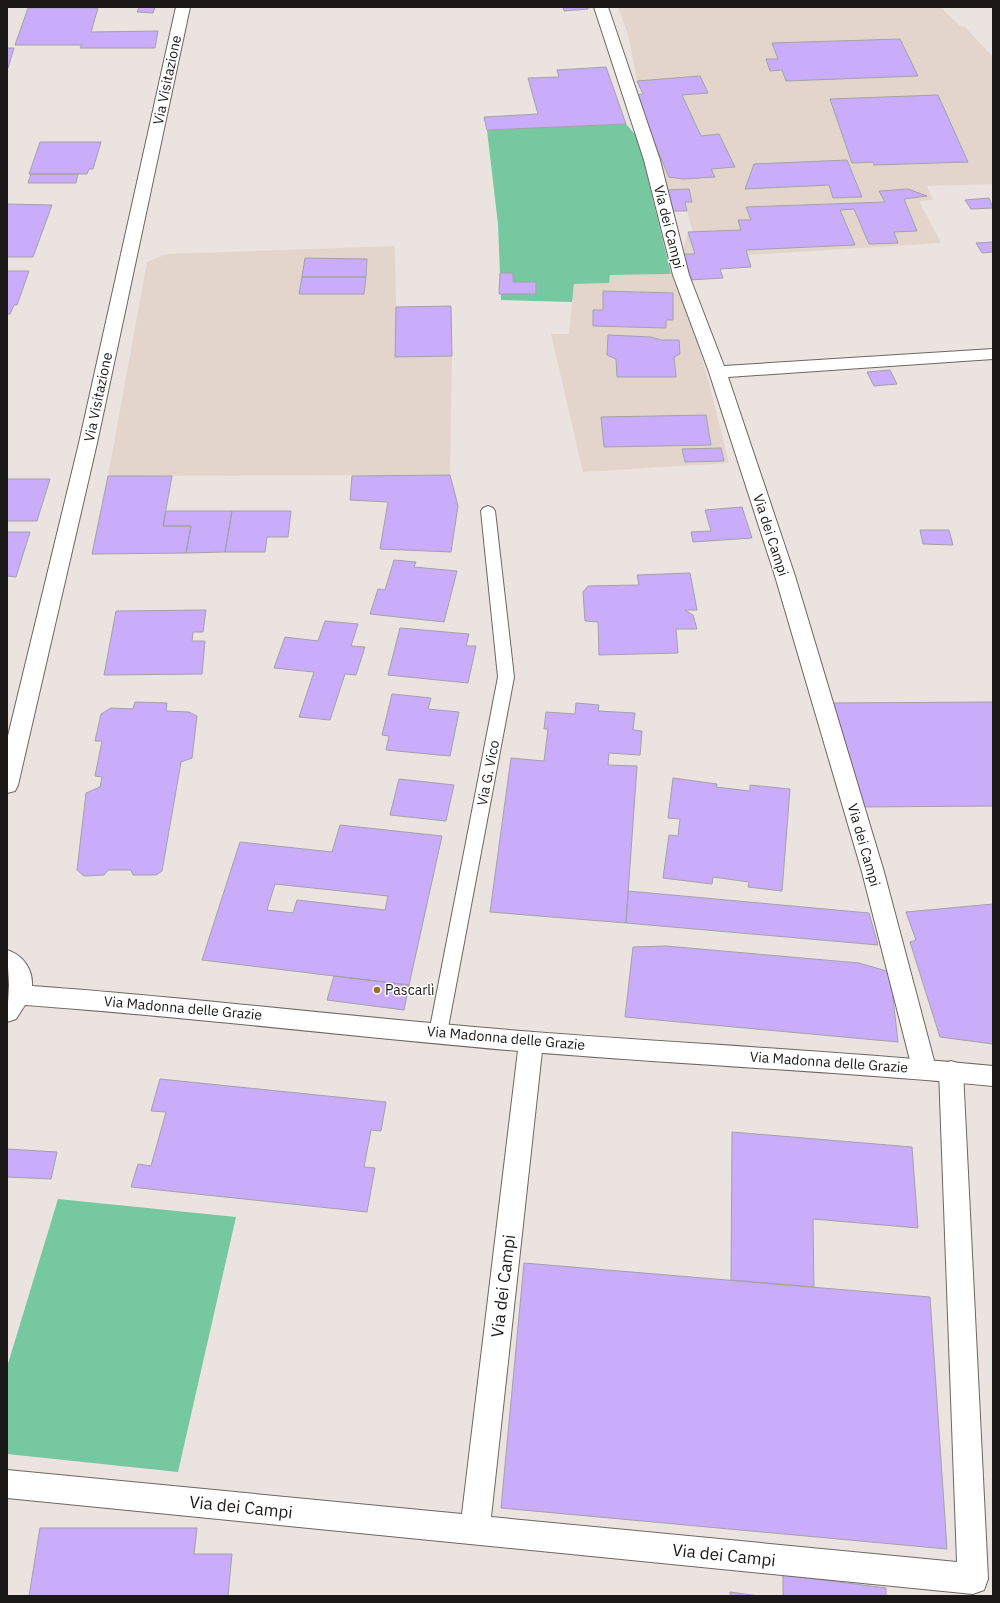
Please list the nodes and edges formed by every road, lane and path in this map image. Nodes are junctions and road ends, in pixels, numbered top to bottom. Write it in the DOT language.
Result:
graph roads {
  1 [pos="183,7"];
  2 [pos="601,7"];
  3 [pos="993,354"];
  4 [pos="718,372"];
  5 [pos="488,510"];
  6 [pos="7,785"];
  7 [pos="7,959"];
  8 [pos="13,1004"];
  9 [pos="438,1033"];
  10 [pos="531,1042"];
  11 [pos="924,1068"];
  12 [pos="951,1071"];
  13 [pos="993,1076"];
  14 [pos="7,1484"];
  15 [pos="475,1530"];
  1 -- 6 [label="street, Via Visitazione"];
  2 -- 4 [label="street, Via dei Campi"];
  3 -- 4 [label="street"];
  4 -- 11 [label="street, Via dei Campi"];
  5 -- 9 [label="lane, Via G. Vico"];
  7 -- 8 [label="street"];
  8 -- 9 [label="street, Via Madonna delle Grazie"];
  9 -- 10 [label="street, Via Madonna delle Grazie"];
  10 -- 11 [label="street, Via Madonna delle Grazie"];
  10 -- 15 [label="street, Via dei Campi"];
  11 -- 12 [label="street, Via Madonna delle Grazie"];
  12 -- 13 [label="street, Via Madonna delle Grazie"];
  12 -- 15 [label="street, Via dei Campi"];
  14 -- 15 [label="street, Via dei Campi"];
}
